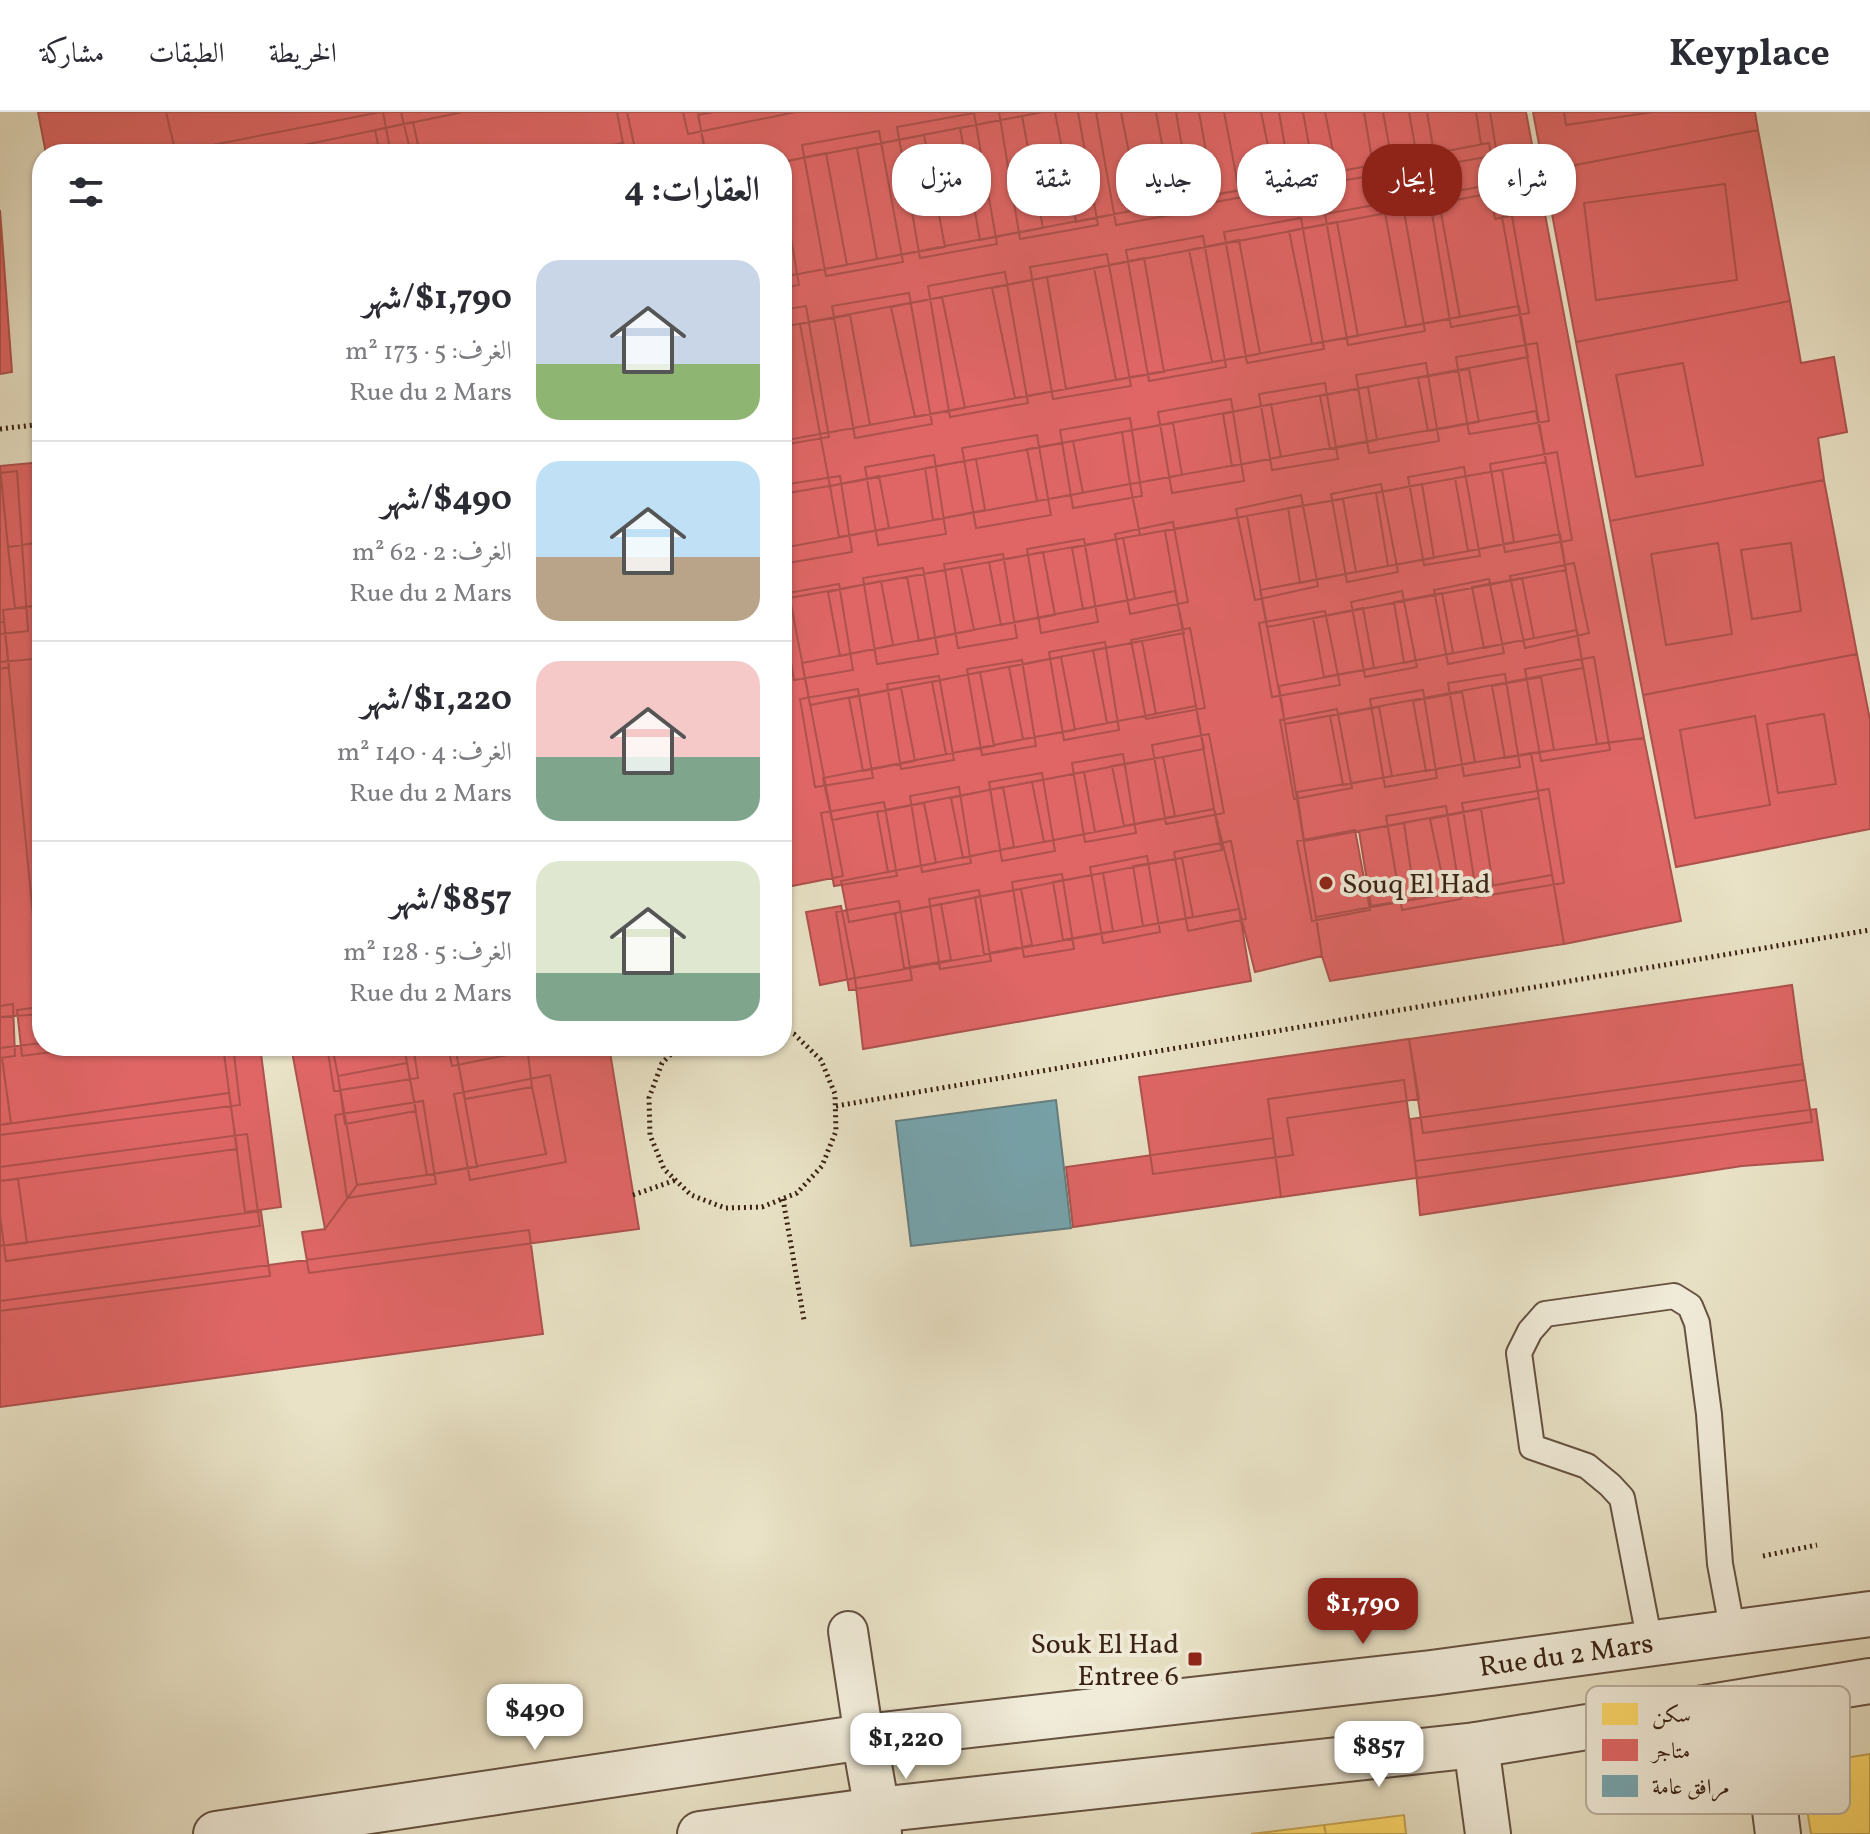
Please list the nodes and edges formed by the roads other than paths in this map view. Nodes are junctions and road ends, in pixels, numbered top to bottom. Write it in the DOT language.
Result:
graph roads {
  1 [pos="1870,1614"];
  2 [pos="848,1631"];
  3 [pos="1733,1633"];
  4 [pos="1650,1643"];
  5 [pos="1870,1681"];
  6 [pos="1836,1686"];
  7 [pos="1586,1728"];
  8 [pos="864,1737"];
  9 [pos="1476,1745"];
  10 [pos="1775,1814"];
  11 [pos="878,1822"];
  12 [pos="216,1834"];
  13 [pos="700,1834"];
  14 [pos="1488,1834"];
  15 [pos="1778,1834"];
  1 -- 3 [label="street, Rue du 2 Mars"];
  2 -- 8 [label="street"];
  3 -- 4 [label="street, Rue du 2 Mars"];
  3 -- 4 [label="lane"];
  4 -- 8 [label="street, Rue du 2 Mars"];
  5 -- 6 [label="street"];
  7 -- 9 [label="street"];
  8 -- 11 [label="street"];
  8 -- 12 [label="street, Rue du 2 Mars"];
  9 -- 11 [label="street"];
  9 -- 14 [label="street"];
  10 -- 15 [label="street"];
  11 -- 13 [label="street"];
}
